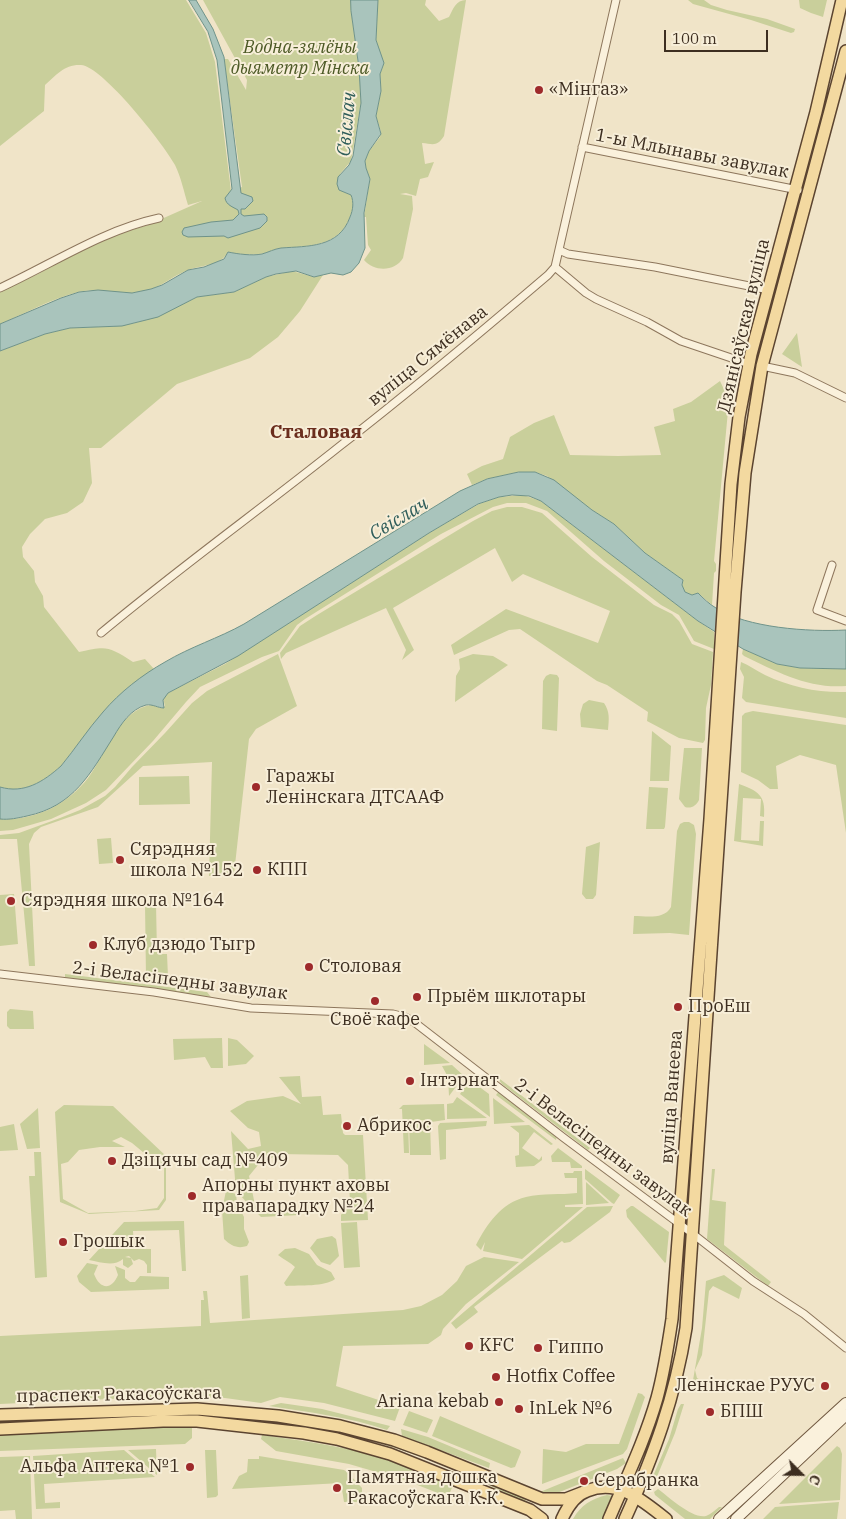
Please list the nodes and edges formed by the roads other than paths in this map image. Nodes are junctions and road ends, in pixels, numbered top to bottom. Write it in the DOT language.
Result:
graph roads {
  1 [pos="616,0"];
  2 [pos="842,0"];
  3 [pos="846,52"];
  4 [pos="582,148"];
  5 [pos="796,189"];
  6 [pos="809,192"];
  7 [pos="159,218"];
  8 [pos="559,250"];
  9 [pos="555,267"];
  10 [pos="770,286"];
  11 [pos="0,288"];
  12 [pos="781,298"];
  13 [pos="749,364"];
  14 [pos="762,366"];
  15 [pos="846,398"];
  16 [pos="832,565"];
  17 [pos="730,592"];
  18 [pos="846,621"];
  19 [pos="101,633"];
  20 [pos="724,667"];
  21 [pos="715,820"];
  22 [pos="0,974"];
  23 [pos="686,1135"];
  24 [pos="700,1137"];
  25 [pos="679,1224"];
  26 [pos="693,1234"];
  27 [pos="846,1348"];
  28 [pos="846,1403"];
  29 [pos="0,1415"];
  30 [pos="846,1415"];
  31 [pos="825,1428"];
  32 [pos="0,1429"];
  33 [pos="622,1489"];
  34 [pos="584,1492"];
  35 [pos="635,1496"];
  36 [pos="542,1519"];
  37 [pos="562,1519"];
  38 [pos="609,1519"];
  39 [pos="625,1519"];
  40 [pos="666,1519"];
  41 [pos="719,1519"];
  42 [pos="736,1519"];
  1 -- 4 [label="street"];
  2 -- 5 [label="main road, Дзянісаўская вуліца"];
  3 -- 6 [label="main road, Дзянісаўская вуліца"];
  4 -- 5 [label="street, 1-ы Млынавы завулак"];
  4 -- 8 [label="street"];
  5 -- 6 [label="street, 1-ы Млынавы завулак"];
  5 -- 10 [label="main road, Дзянісаўская вуліца"];
  6 -- 12 [label="main road, Дзянісаўская вуліца"];
  7 -- 11 [label="street"];
  8 -- 9 [label="street"];
  8 -- 10 [label="street"];
  9 -- 13 [label="street"];
  9 -- 19 [label="street, вуліца Сямёнава"];
  10 -- 12 [label="main road"];
  10 -- 13 [label="main road, Дзянісаўская вуліца"];
  12 -- 14 [label="main road, Дзянісаўская вуліца"];
  13 -- 17 [label="main road, Дзянісаўская вуліца"];
  14 -- 15 [label="street"];
  14 -- 17 [label="main road, Дзянісаўская вуліца"];
  16 -- 18 [label="street"];
  17 -- 20 [label="main road, Дзянісаўская вуліца"];
  20 -- 21 [label="main road, вуліца Ванеева"];
  21 -- 23 [label="main road, вуліца Ванеева"];
  21 -- 24 [label="main road, вуліца Ванеева"];
  22 -- 25 [label="street, 2-і Веласіпедны завулак"];
  23 -- 24 [label="street"];
  23 -- 25 [label="main road, вуліца Ванеева"];
  24 -- 26 [label="main road, вуліца Ванеева"];
  25 -- 26 [label="street, 2-і Веласіпедны завулак"];
  25 -- 33 [label="main road, вуліца Ванеева"];
  26 -- 27 [label="street, 2-і Веласіпедны завулак"];
  26 -- 35 [label="main road, вуліца Ванеева"];
  28 -- 31 [label="main road"];
  29 -- 34 [label="main road, праспект Ракасоўскага"];
  30 -- 31 [label="main road"];
  31 -- 41 [label="main road"];
  31 -- 42 [label="main road"];
  32 -- 36 [label="main road, праспект Ракасоўскага"];
  33 -- 34 [label="main road, праспект Ракасоўскага"];
  33 -- 35 [label="main road"];
  33 -- 38 [label="main road, вуліца Ванеева"];
  34 -- 37 [label="main road"];
  35 -- 39 [label="main road, вуліца Ванеева"];
  35 -- 40 [label="main road"];
}
